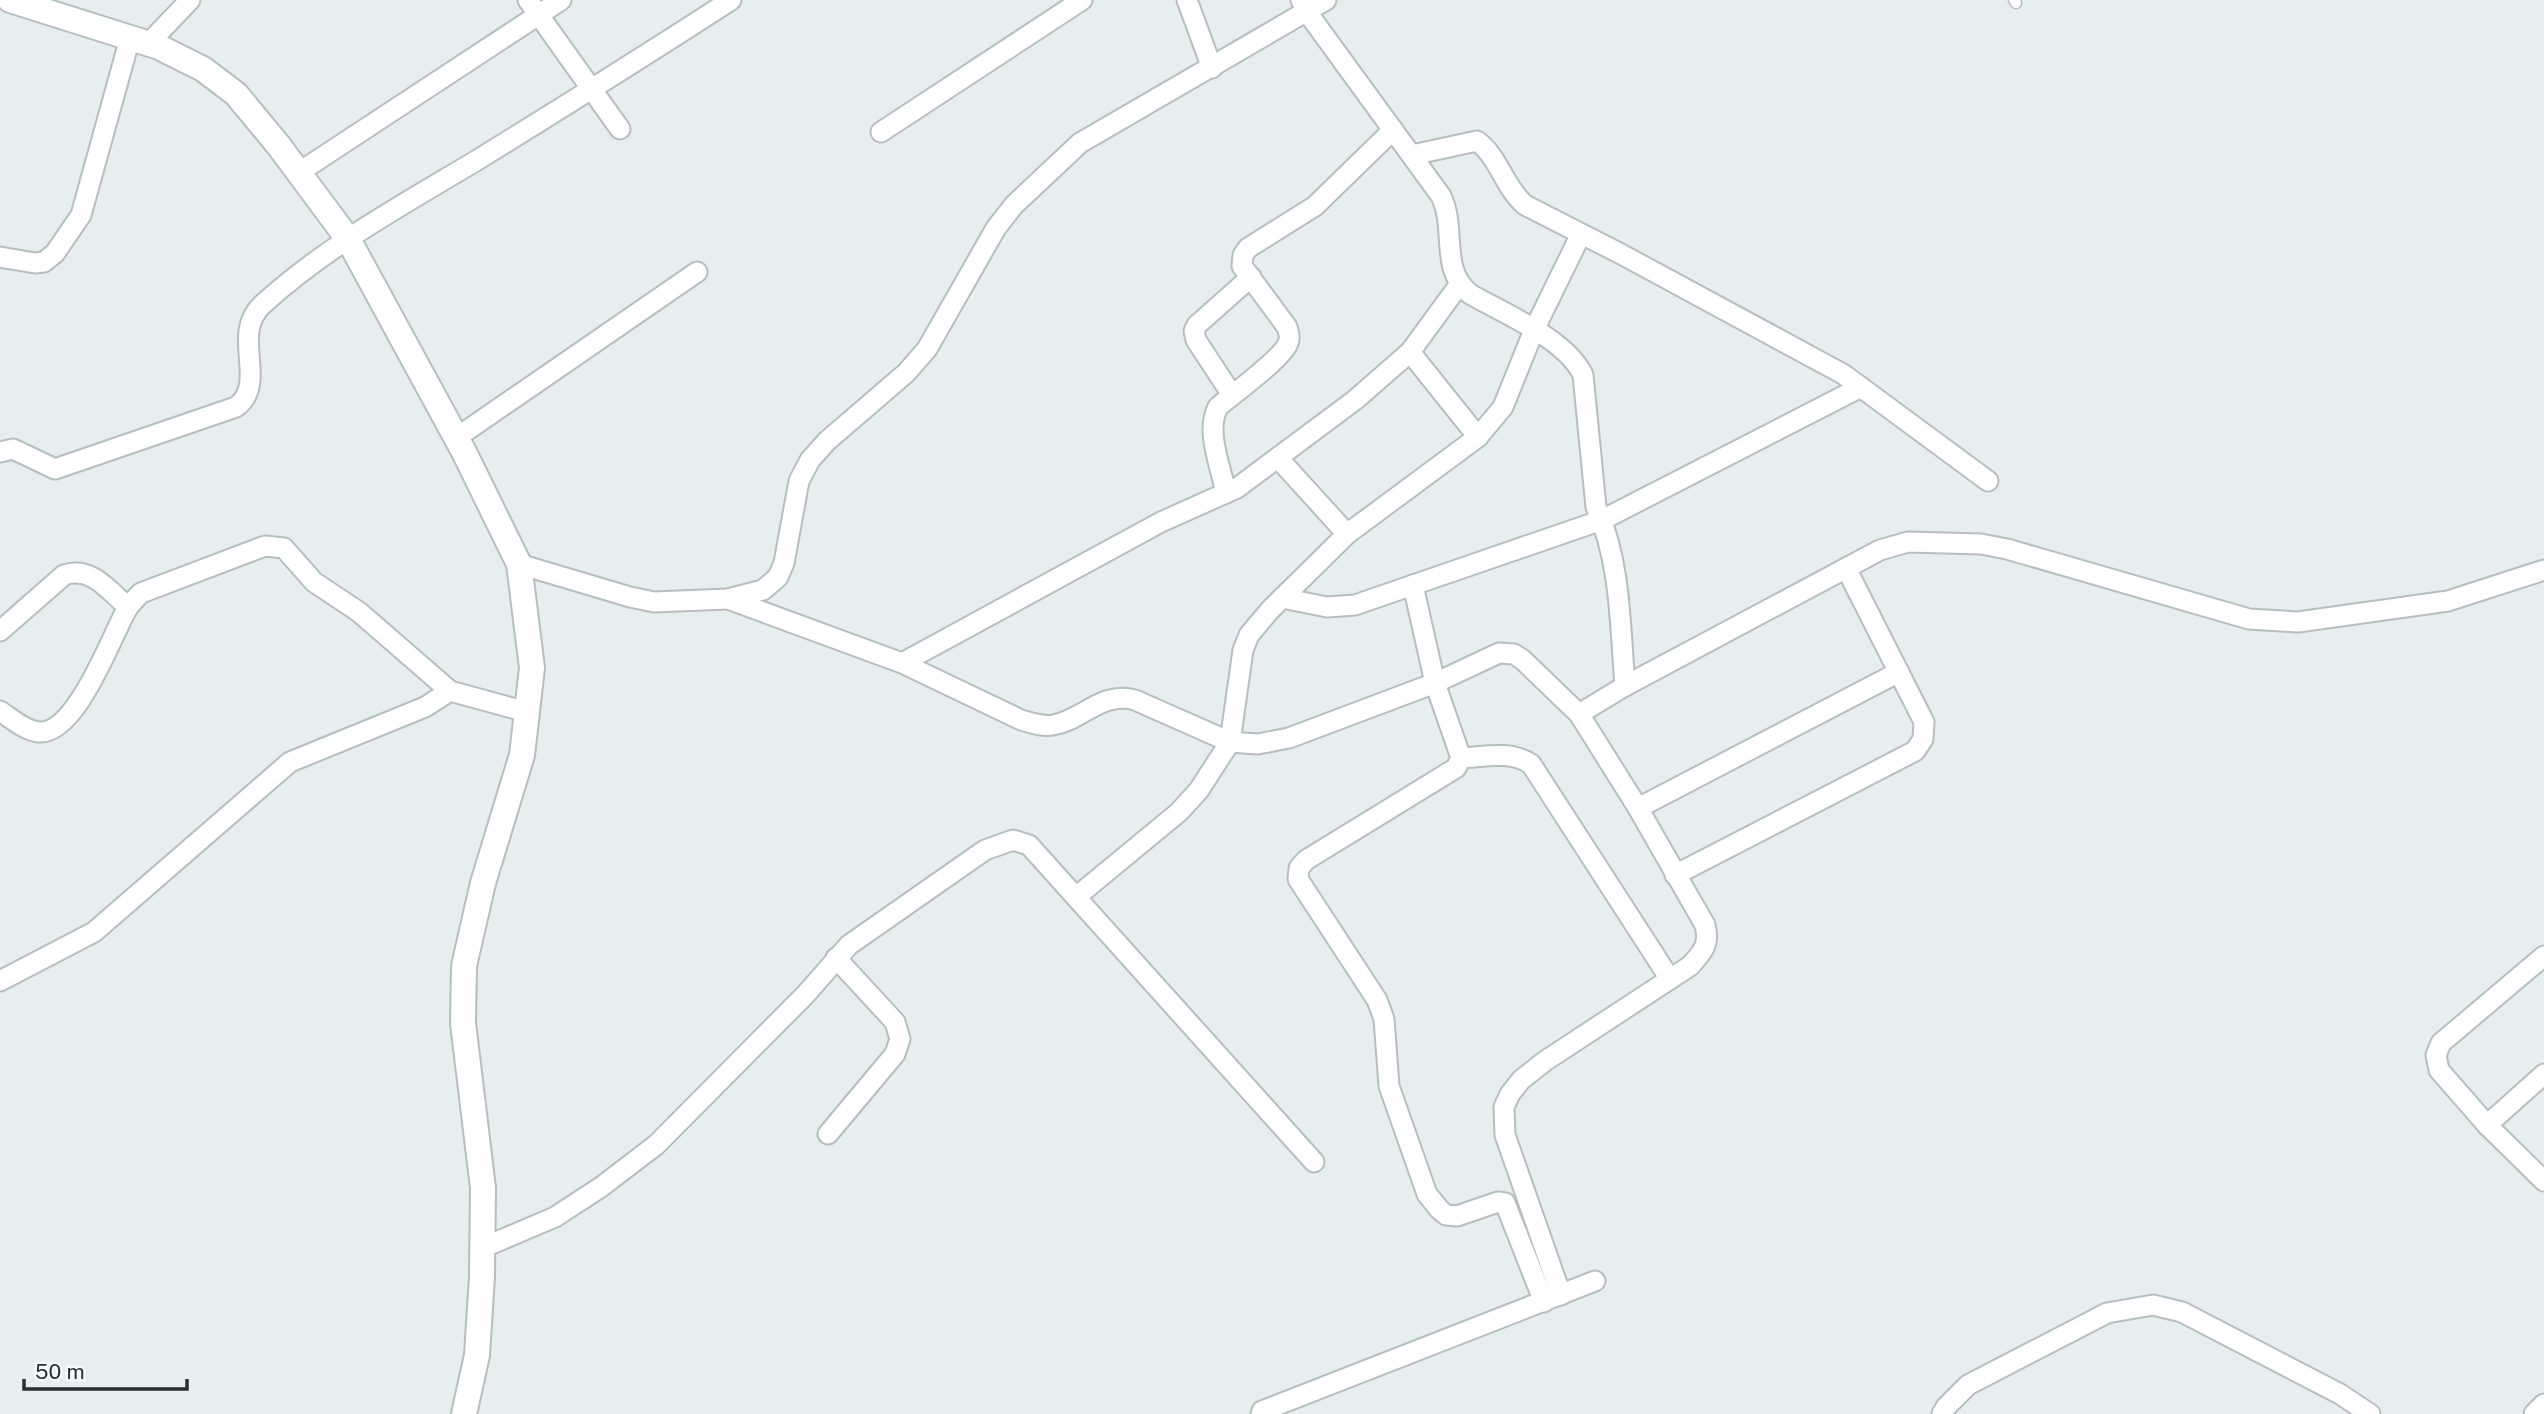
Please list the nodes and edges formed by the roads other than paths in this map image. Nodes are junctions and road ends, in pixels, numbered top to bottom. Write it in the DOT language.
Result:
graph roads {
  1 [pos="10,0"];
  2 [pos="190,0"];
  3 [pos="561,0"];
  4 [pos="731,0"];
  5 [pos="1082,0"];
  6 [pos="1187,0"];
  7 [pos="1326,0"];
  8 [pos="1304,6"];
  9 [pos="533,8"];
  10 [pos="140,41"];
  11 [pos="1212,68"];
  12 [pos="591,90"];
  13 [pos="620,130"];
  14 [pos="1393,130"];
  15 [pos="881,132"];
  16 [pos="1412,155"];
  17 [pos="298,173"];
  18 [pos="1581,234"];
  19 [pos="348,239"];
  20 [pos="0,257"];
  21 [pos="697,272"];
  22 [pos="1251,277"];
  23 [pos="1459,285"];
  24 [pos="1534,330"];
  25 [pos="1410,352"];
  26 [pos="1861,387"];
  27 [pos="1232,395"];
  28 [pos="1478,437"];
  29 [pos="456,438"];
  30 [pos="0,452"];
  31 [pos="1278,457"];
  32 [pos="1988,481"];
  33 [pos="1226,493"];
  34 [pos="1602,520"];
  35 [pos="1347,534"];
  36 [pos="519,564"];
  37 [pos="1846,568"];
  38 [pos="2544,570"];
  39 [pos="1413,585"];
  40 [pos="1282,598"];
  41 [pos="728,599"];
  42 [pos="128,607"];
  43 [pos="0,631"];
  44 [pos="902,663"];
  45 [pos="1899,672"];
  46 [pos="1435,682"];
  47 [pos="1625,686"];
  48 [pos="450,691"];
  49 [pos="0,711"];
  50 [pos="527,712"];
  51 [pos="1579,714"];
  52 [pos="1230,742"];
  53 [pos="1461,758"];
  54 [pos="1638,808"];
  55 [pos="1675,875"];
  56 [pos="1076,897"];
  57 [pos="2544,956"];
  58 [pos="836,958"];
  59 [pos="1670,979"];
  60 [pos="0,981"];
  61 [pos="2544,1074"];
  62 [pos="2487,1125"];
  63 [pos="828,1134"];
  64 [pos="1314,1162"];
  65 [pos="2544,1181"];
  66 [pos="482,1248"];
  67 [pos="1595,1282"];
  68 [pos="1552,1298"];
  69 [pos="2544,1404"];
  70 [pos="464,1414"];
  71 [pos="1261,1414"];
  72 [pos="1942,1414"];
  73 [pos="2370,1414"];
  74 [pos="2533,1414"];
  1 -- 10 [label="street"];
  2 -- 10 [label="street"];
  3 -- 9 [label="street"];
  4 -- 12 [label="street"];
  5 -- 15 [label="street"];
  6 -- 11 [label="street"];
  7 -- 8 [label="street"];
  8 -- 11 [label="street"];
  8 -- 14 [label="street"];
  9 -- 12 [label="street"];
  9 -- 17 [label="street"];
  10 -- 17 [label="street"];
  10 -- 20 [label="street"];
  11 -- 41 [label="street"];
  12 -- 13 [label="street"];
  12 -- 19 [label="street"];
  14 -- 16 [label="street"];
  14 -- 22 [label="street"];
  16 -- 18 [label="street"];
  16 -- 23 [label="street"];
  17 -- 19 [label="street"];
  18 -- 24 [label="street"];
  18 -- 26 [label="street"];
  19 -- 29 [label="street"];
  19 -- 30 [label="street"];
  21 -- 29 [label="street"];
  22 -- 27 [label="street"];
  22 -- 27 [label="street"];
  23 -- 24 [label="street"];
  23 -- 25 [label="street"];
  24 -- 28 [label="street"];
  24 -- 34 [label="street"];
  25 -- 28 [label="street"];
  25 -- 31 [label="street"];
  26 -- 32 [label="street"];
  26 -- 34 [label="street"];
  27 -- 33 [label="street"];
  28 -- 35 [label="street"];
  29 -- 36 [label="street"];
  31 -- 33 [label="street"];
  31 -- 35 [label="street"];
  33 -- 44 [label="street"];
  34 -- 39 [label="street"];
  34 -- 47 [label="street"];
  35 -- 40 [label="street"];
  36 -- 41 [label="street"];
  36 -- 50 [label="street"];
  37 -- 38 [label="street"];
  37 -- 45 [label="street"];
  37 -- 47 [label="street"];
  39 -- 40 [label="street"];
  39 -- 46 [label="street"];
  40 -- 52 [label="street"];
  41 -- 44 [label="street"];
  42 -- 43 [label="street"];
  42 -- 48 [label="street"];
  42 -- 49 [label="street"];
  44 -- 52 [label="street"];
  45 -- 54 [label="street"];
  45 -- 55 [label="street"];
  46 -- 51 [label="street"];
  46 -- 52 [label="street"];
  46 -- 53 [label="street"];
  47 -- 51 [label="street"];
  48 -- 50 [label="street"];
  48 -- 60 [label="street"];
  50 -- 66 [label="street"];
  51 -- 54 [label="street"];
  52 -- 56 [label="street"];
  53 -- 59 [label="street"];
  53 -- 68 [label="street"];
  54 -- 55 [label="street"];
  55 -- 59 [label="street"];
  56 -- 58 [label="street"];
  56 -- 64 [label="street"];
  57 -- 62 [label="street"];
  58 -- 63 [label="street"];
  58 -- 66 [label="street"];
  59 -- 68 [label="street"];
  61 -- 62 [label="street"];
  62 -- 65 [label="street"];
  66 -- 70 [label="street"];
  67 -- 68 [label="street"];
  68 -- 71 [label="street"];
  69 -- 74 [label="street"];
  72 -- 73 [label="street"];
}
